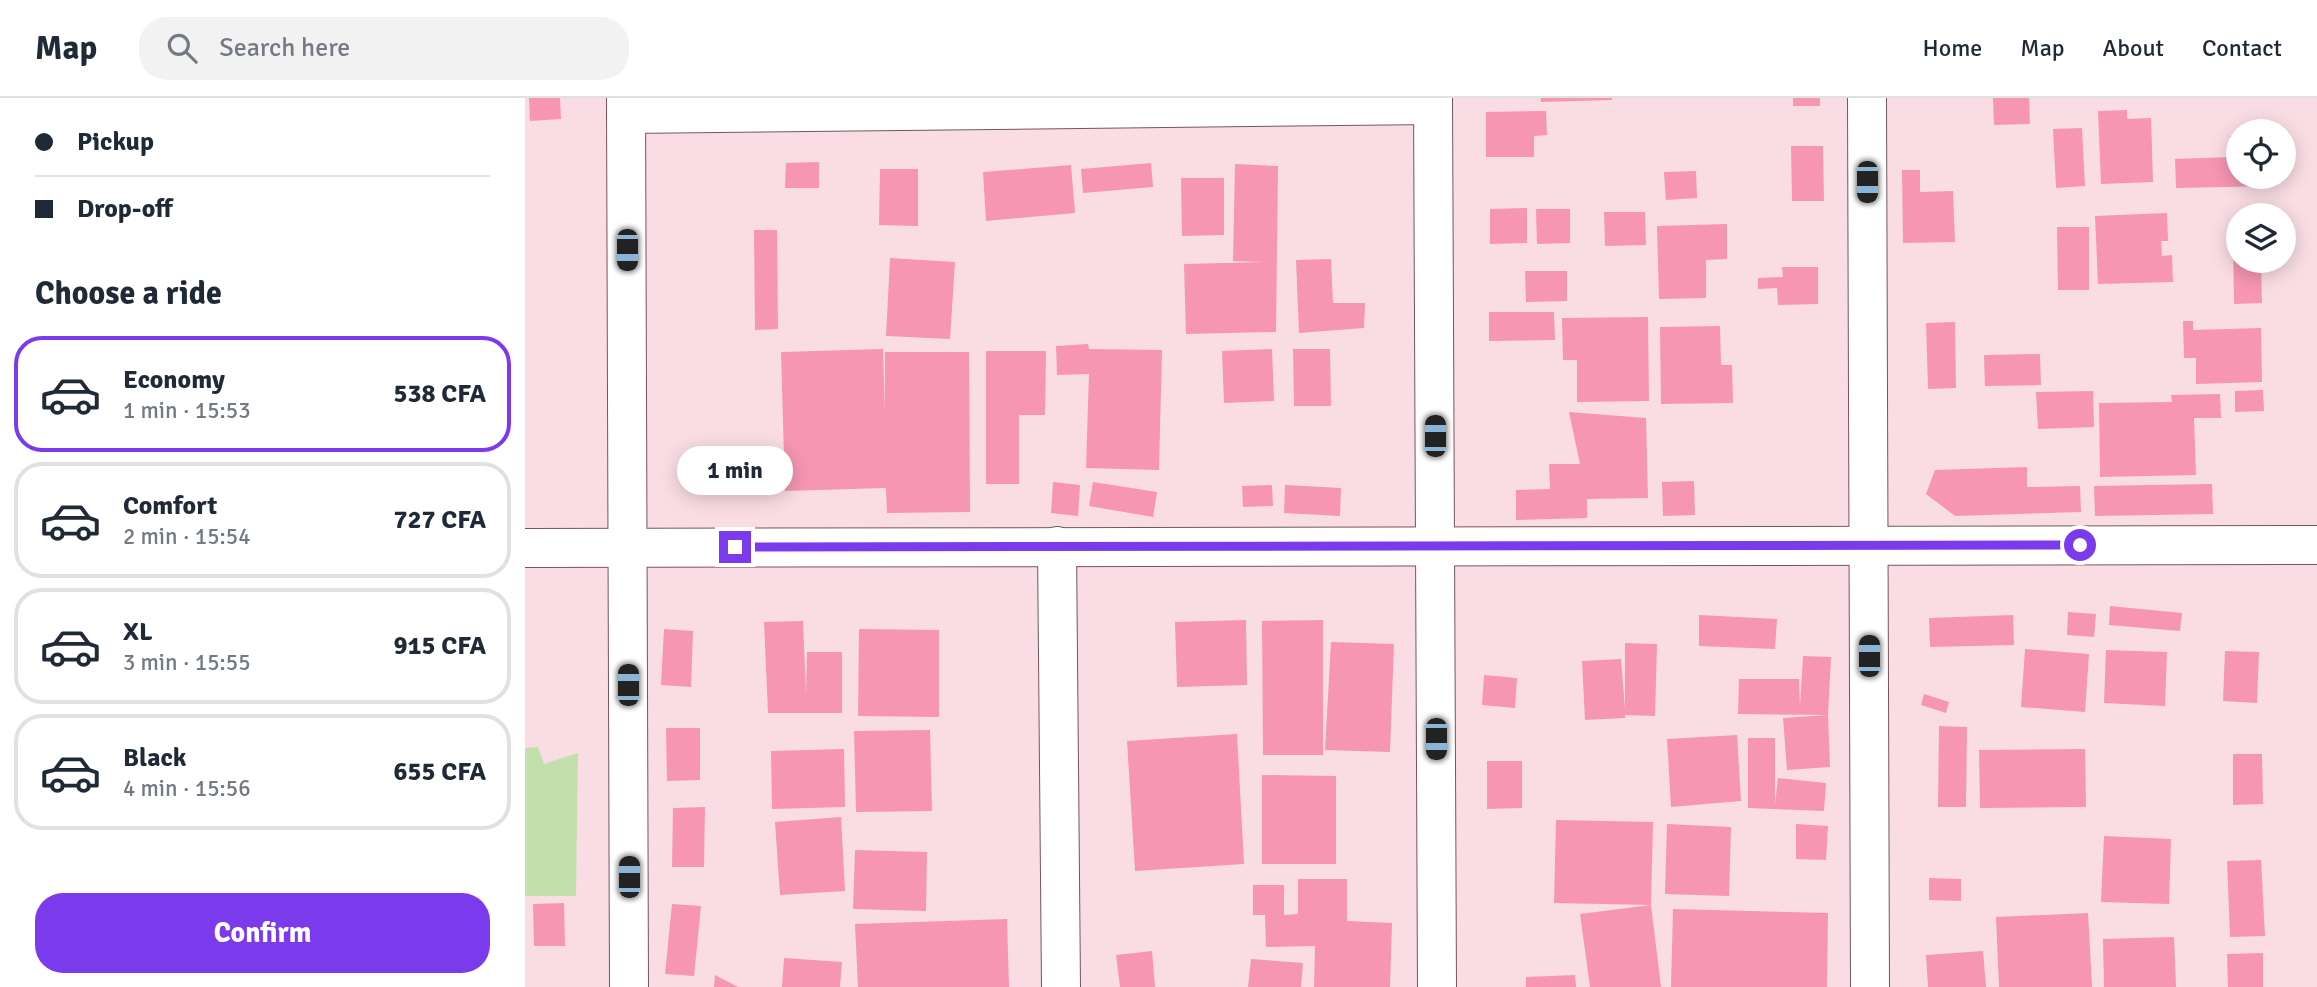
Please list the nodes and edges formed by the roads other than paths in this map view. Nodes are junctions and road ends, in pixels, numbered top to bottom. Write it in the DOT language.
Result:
graph roads {
  1 [pos="1867,98"];
  2 [pos="1433,102"];
  3 [pos="1049,104"];
  4 [pos="626,106"];
  5 [pos="1868,545"];
  6 [pos="2317,545"];
  7 [pos="1057,546"];
  8 [pos="1435,546"];
  9 [pos="628,547"];
  10 [pos="525,548"];
  11 [pos="629,987"];
  12 [pos="1061,987"];
  13 [pos="1437,987"];
  14 [pos="1870,987"];
  1 -- 5 [label="street"];
  2 -- 3 [label="street"];
  2 -- 8 [label="street"];
  3 -- 4 [label="street"];
  4 -- 9 [label="street"];
  5 -- 6 [label="street"];
  5 -- 8 [label="street"];
  5 -- 14 [label="street"];
  7 -- 8 [label="street"];
  7 -- 9 [label="street"];
  7 -- 12 [label="street"];
  8 -- 13 [label="street"];
  9 -- 10 [label="street"];
  9 -- 11 [label="street"];
}
